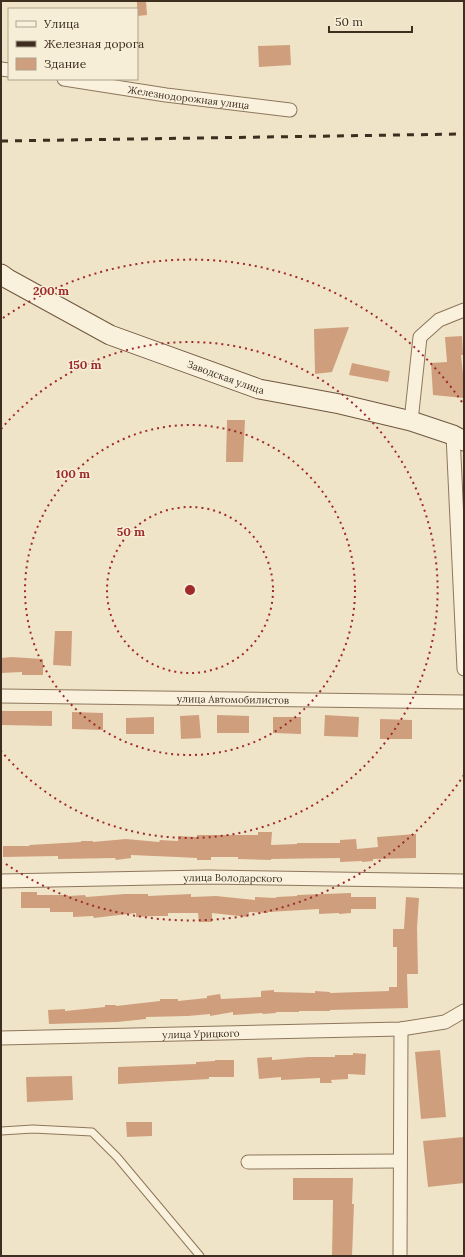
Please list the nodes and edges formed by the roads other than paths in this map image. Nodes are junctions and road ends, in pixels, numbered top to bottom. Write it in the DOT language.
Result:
graph roads {
  1 [pos="70,80"];
  2 [pos="290,110"];
  3 [pos="1,274"];
  4 [pos="464,310"];
  5 [pos="411,421"];
  6 [pos="458,438"];
  7 [pos="464,669"];
  8 [pos="1,696"];
  9 [pos="464,702"];
  10 [pos="1,881"];
  11 [pos="464,881"];
  12 [pos="464,1011"];
  13 [pos="401,1029"];
  14 [pos="1,1038"];
  15 [pos="1,1131"];
  16 [pos="400,1161"];
  17 [pos="248,1162"];
  18 [pos="200,1256"];
  19 [pos="400,1256"];
  1 -- 2 [label="street, Железнодорожная улица"];
  3 -- 5 [label="main road, Заводская улица"];
  4 -- 5 [label="street"];
  5 -- 6 [label="main road, Заводская улица"];
  6 -- 7 [label="street"];
  8 -- 9 [label="street, улица Автомобилистов"];
  10 -- 11 [label="street, улица Володарского"];
  12 -- 13 [label="street, улица Урицкого"];
  13 -- 14 [label="street, улица Урицкого"];
  13 -- 16 [label="street"];
  15 -- 18 [label="lane"];
  16 -- 17 [label="street"];
  16 -- 19 [label="street"];
}
